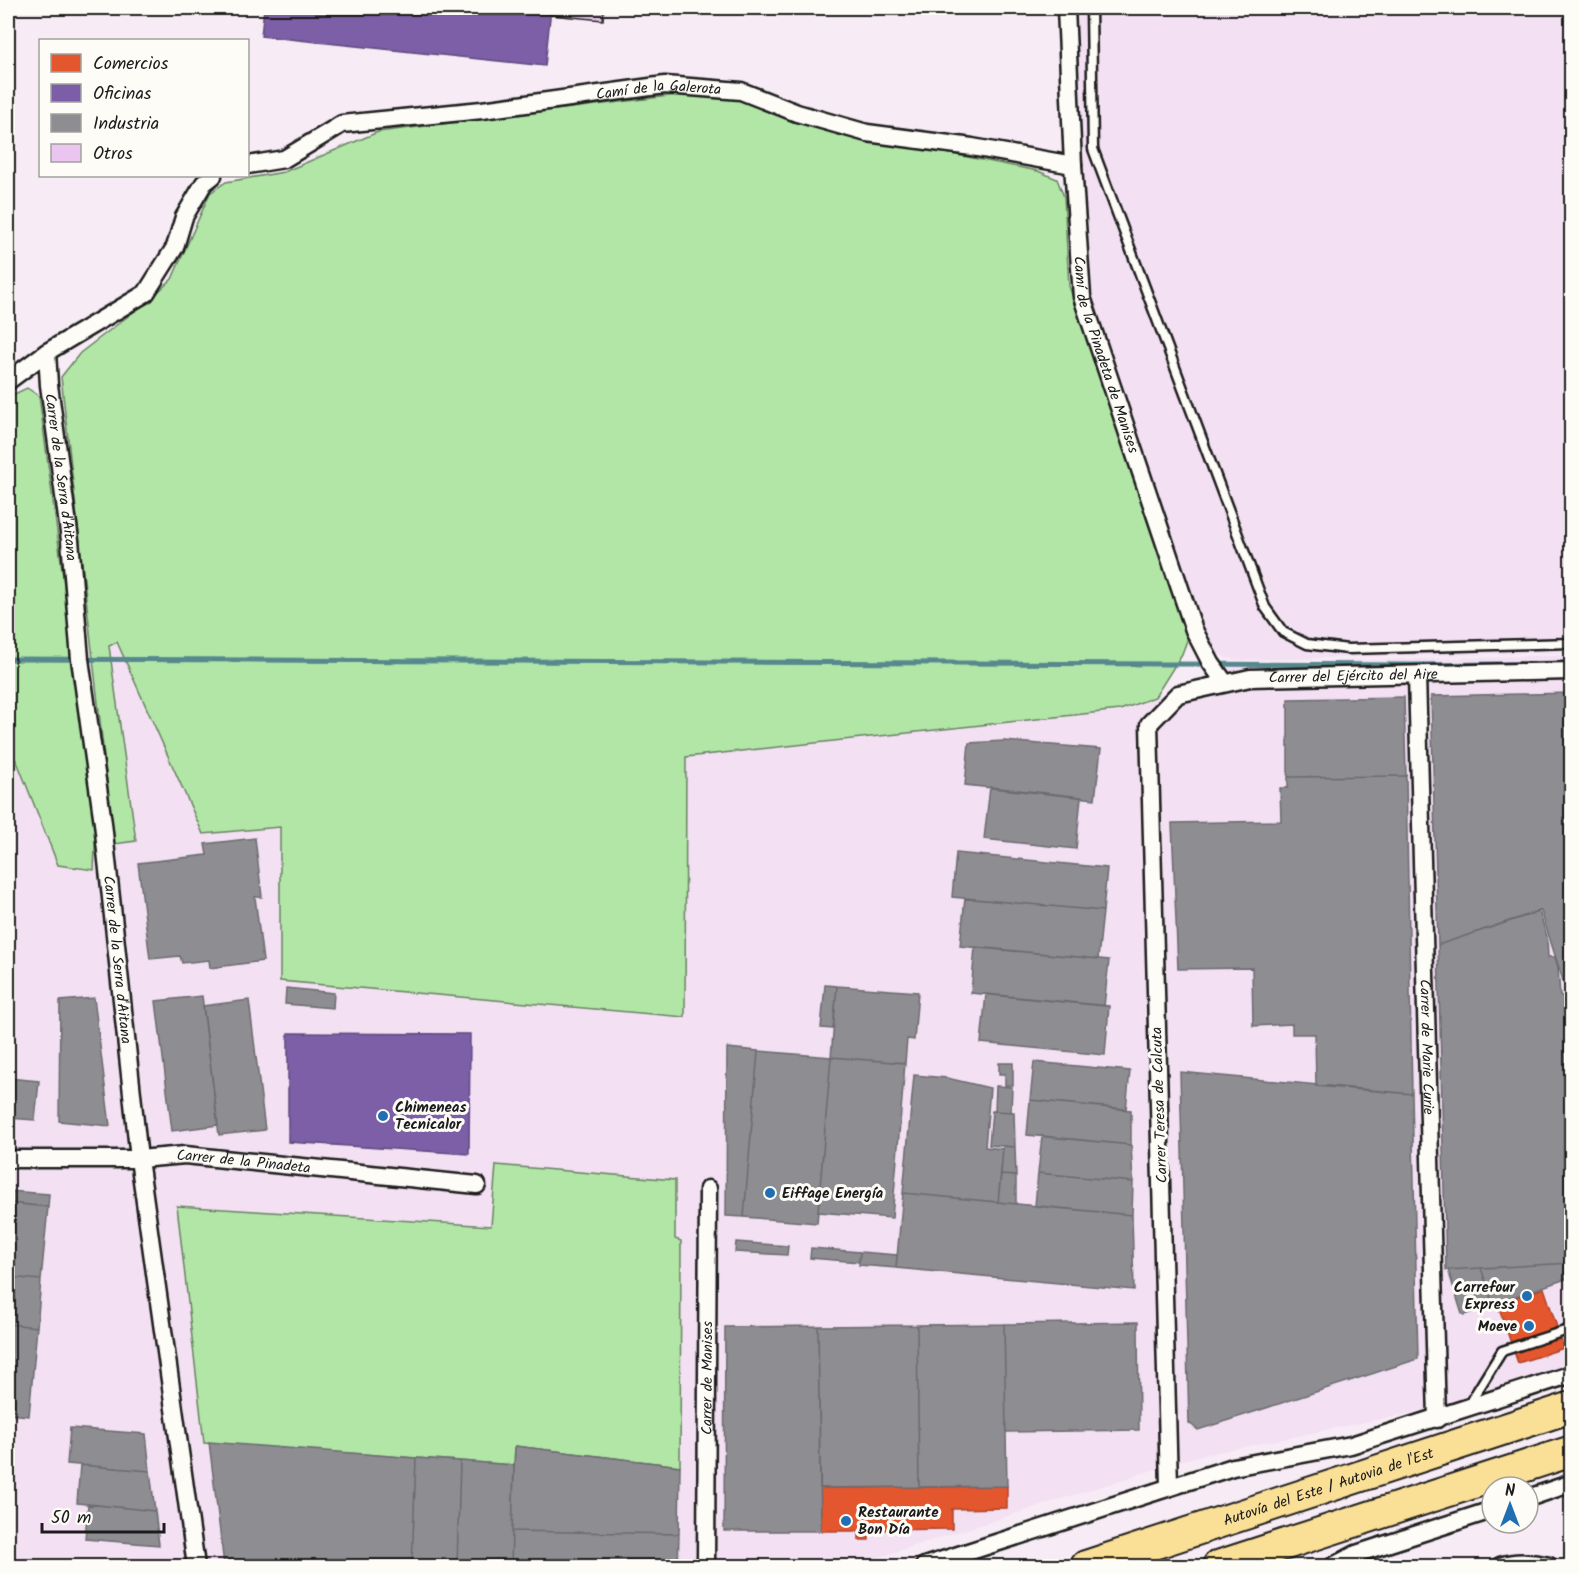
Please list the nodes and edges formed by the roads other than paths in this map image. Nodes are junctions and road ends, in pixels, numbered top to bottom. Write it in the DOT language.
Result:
graph roads {
  1 [pos="1066,8"];
  2 [pos="1091,8"];
  3 [pos="249,165"];
  4 [pos="1073,165"];
  5 [pos="212,177"];
  6 [pos="47,352"];
  7 [pos="8,381"];
  8 [pos="1572,643"];
  9 [pos="1572,671"];
  10 [pos="1417,675"];
  11 [pos="1225,683"];
  12 [pos="1149,724"];
  13 [pos="139,1159"];
  14 [pos="8,1160"];
  15 [pos="477,1185"];
  16 [pos="708,1189"];
  17 [pos="1572,1330"];
  18 [pos="1572,1374"];
  19 [pos="1572,1407"];
  20 [pos="1465,1410"];
  21 [pos="1437,1419"];
  22 [pos="1572,1451"];
  23 [pos="1572,1484"];
  24 [pos="1169,1486"];
  25 [pos="1540,1494"];
  26 [pos="1480,1514"];
  27 [pos="196,1566"];
  28 [pos="706,1566"];
  29 [pos="924,1566"];
  30 [pos="1086,1566"];
  31 [pos="1218,1566"];
  32 [pos="1333,1566"];
  33 [pos="1500,1566"];
  34 [pos="1549,1566"];
  1 -- 4 [label="street, Camí de la Pinadeta de Manises"];
  2 -- 8 [label="lane"];
  3 -- 4 [label="street, Camí de la Galerota"];
  4 -- 11 [label="street, Camí de la Pinadeta de Manises"];
  5 -- 6 [label="street"];
  6 -- 7 [label="street"];
  6 -- 13 [label="street, Carrer de la Serra d'Aitana"];
  9 -- 10 [label="street, Carrer del Ejército del Aire"];
  10 -- 11 [label="street, Carrer del Ejército del Aire"];
  10 -- 21 [label="street, Carrer de Marie Curie"];
  11 -- 12 [label="street, Carrer del Ejército del Aire"];
  12 -- 24 [label="street, Carrer Teresa de Calcuta"];
  13 -- 14 [label="street, Carrer de la Pinadeta"];
  13 -- 15 [label="street, Carrer de la Pinadeta"];
  13 -- 27 [label="street, Carrer de la Serra d'Aitana"];
  16 -- 28 [label="street, Carrer de Manises"];
  17 -- 20 [label="lane"];
  18 -- 20 [label="street"];
  19 -- 30 [label="highway, Autovía del Este / Autovia de l'Est"];
  20 -- 21 [label="street"];
  21 -- 24 [label="street"];
  22 -- 31 [label="highway"];
  23 -- 25 [label="street"];
  24 -- 29 [label="street"];
  26 -- 32 [label="street"];
  33 -- 34 [label="street"];
}
